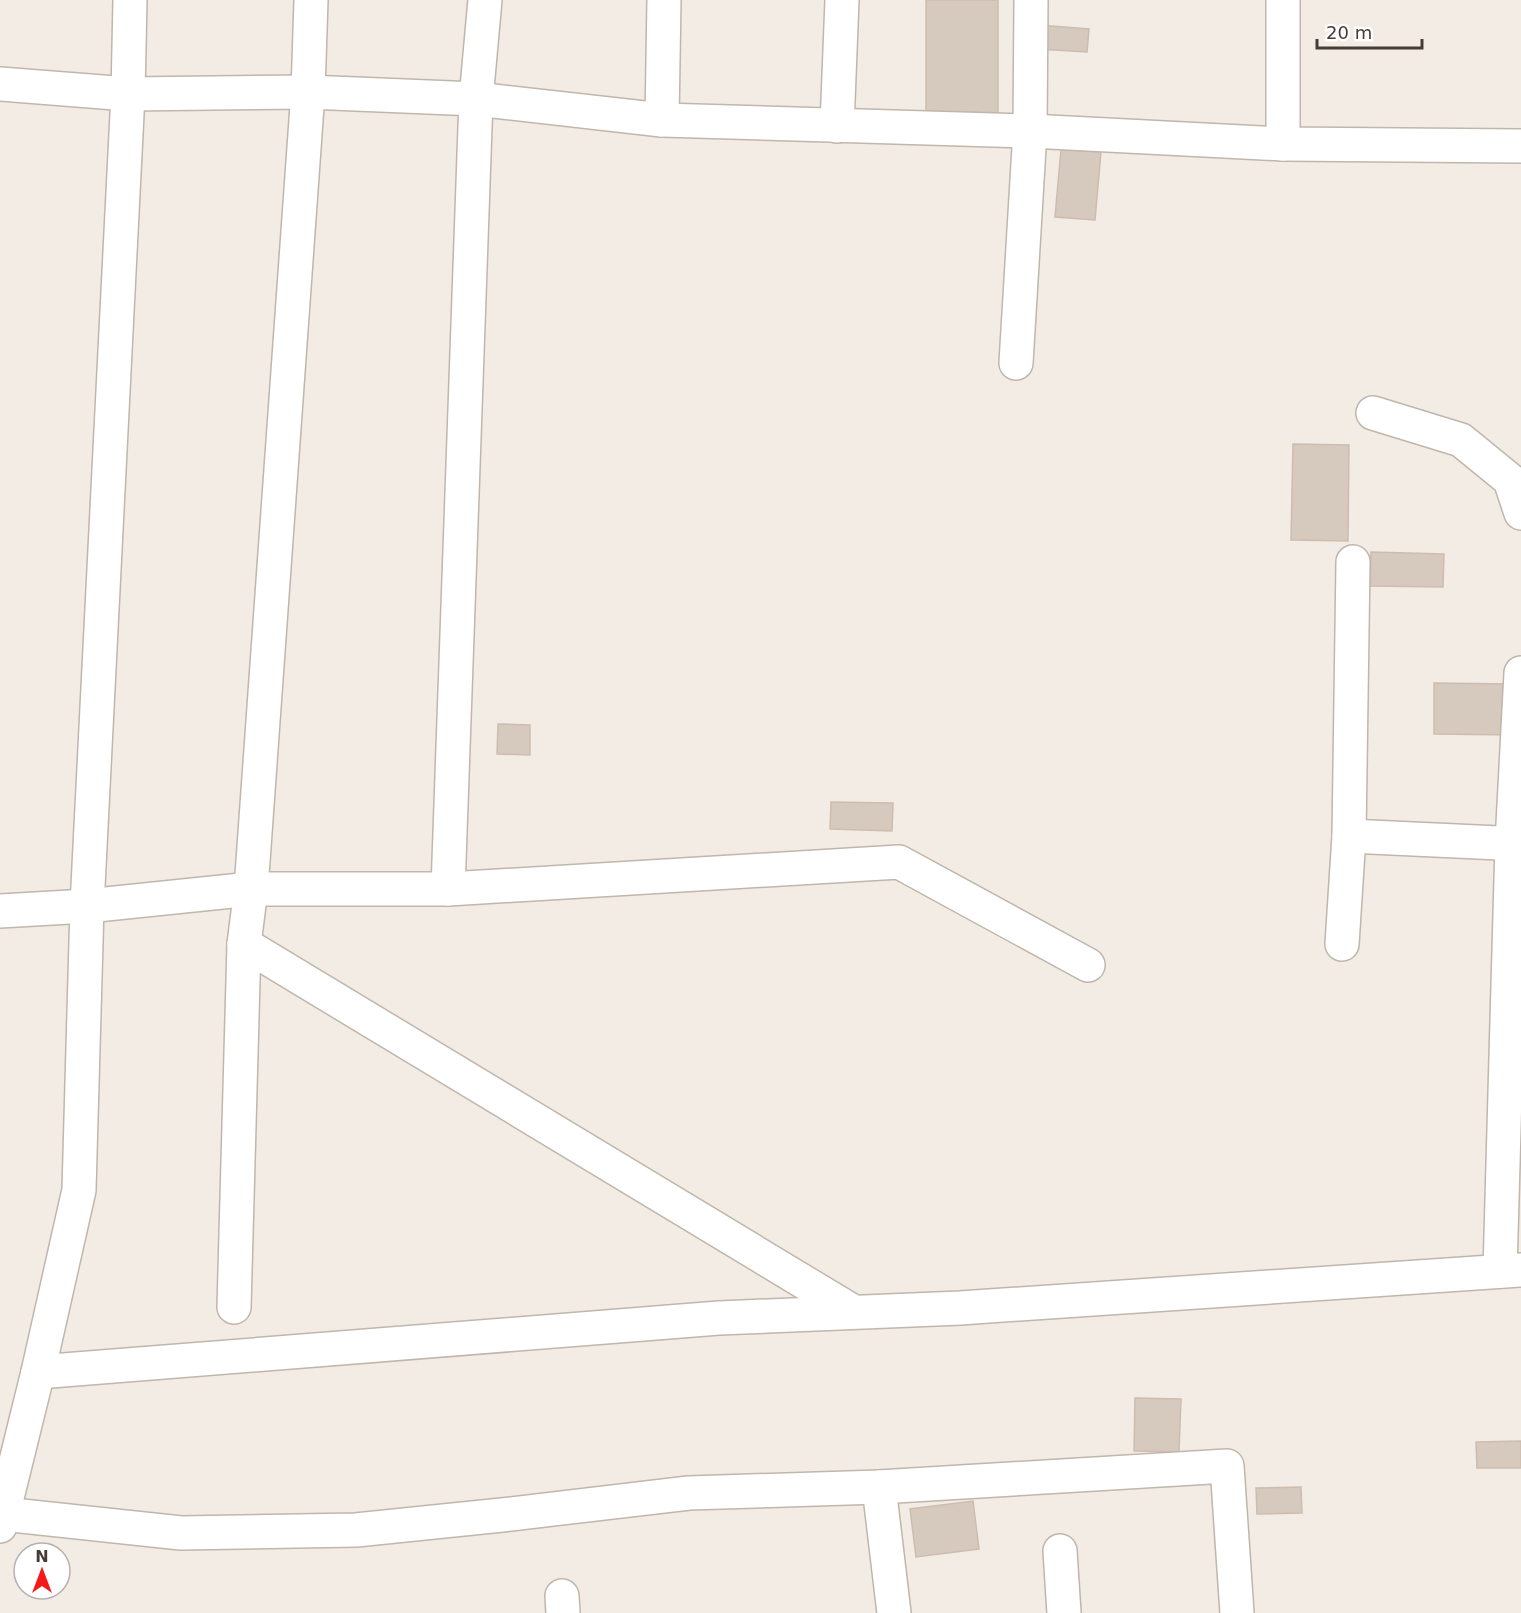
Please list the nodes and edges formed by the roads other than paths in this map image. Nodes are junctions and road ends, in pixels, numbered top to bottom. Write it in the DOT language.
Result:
graph roads {
  1 [pos="130,0"];
  2 [pos="311,0"];
  3 [pos="485,0"];
  4 [pos="664,0"];
  5 [pos="842,0"];
  6 [pos="1031,0"];
  7 [pos="1283,0"];
  8 [pos="0,84"];
  9 [pos="308,92"];
  10 [pos="128,94"];
  11 [pos="476,99"];
  12 [pos="662,120"];
  13 [pos="837,126"];
  14 [pos="1030,131"];
  15 [pos="1283,144"];
  16 [pos="1521,146"];
  17 [pos="1016,363"];
  18 [pos="1373,412"];
  19 [pos="1521,513"];
  20 [pos="1353,562"];
  21 [pos="1521,673"];
  22 [pos="1349,836"];
  23 [pos="1516,843"];
  24 [pos="251,889"];
  25 [pos="448,890"];
  26 [pos="87,906"];
  27 [pos="0,911"];
  28 [pos="244,944"];
  29 [pos="1342,944"];
  30 [pos="1088,965"];
  31 [pos="1511,1270"];
  32 [pos="234,1307"];
  33 [pos="852,1311"];
  34 [pos="38,1372"];
  35 [pos="879,1487"];
  36 [pos="2,1520"];
  37 [pos="1060,1551"];
  38 [pos="894,1613"];
  39 [pos="1064,1613"];
  40 [pos="1237,1613"];
  1 -- 10 [label="street"];
  2 -- 9 [label="street"];
  3 -- 11 [label="street"];
  4 -- 12 [label="street"];
  5 -- 13 [label="street"];
  6 -- 14 [label="street"];
  7 -- 15 [label="street"];
  8 -- 10 [label="street"];
  9 -- 10 [label="street"];
  9 -- 11 [label="street"];
  9 -- 24 [label="street"];
  10 -- 26 [label="street"];
  11 -- 12 [label="street"];
  11 -- 25 [label="street"];
  12 -- 13 [label="street"];
  13 -- 14 [label="street"];
  14 -- 15 [label="street"];
  14 -- 17 [label="street"];
  15 -- 16 [label="street"];
  18 -- 19 [label="street"];
  20 -- 22 [label="street"];
  21 -- 23 [label="street"];
  22 -- 23 [label="street"];
  22 -- 29 [label="street"];
  23 -- 31 [label="street"];
  24 -- 25 [label="street"];
  24 -- 26 [label="street"];
  24 -- 28 [label="street"];
  25 -- 30 [label="street"];
  26 -- 27 [label="street"];
  26 -- 34 [label="street"];
  28 -- 32 [label="street"];
  28 -- 33 [label="street"];
  31 -- 33 [label="street"];
  33 -- 34 [label="street"];
  34 -- 36 [label="street"];
  35 -- 36 [label="street"];
  35 -- 38 [label="street"];
  35 -- 40 [label="street"];
  37 -- 39 [label="street"];
}
